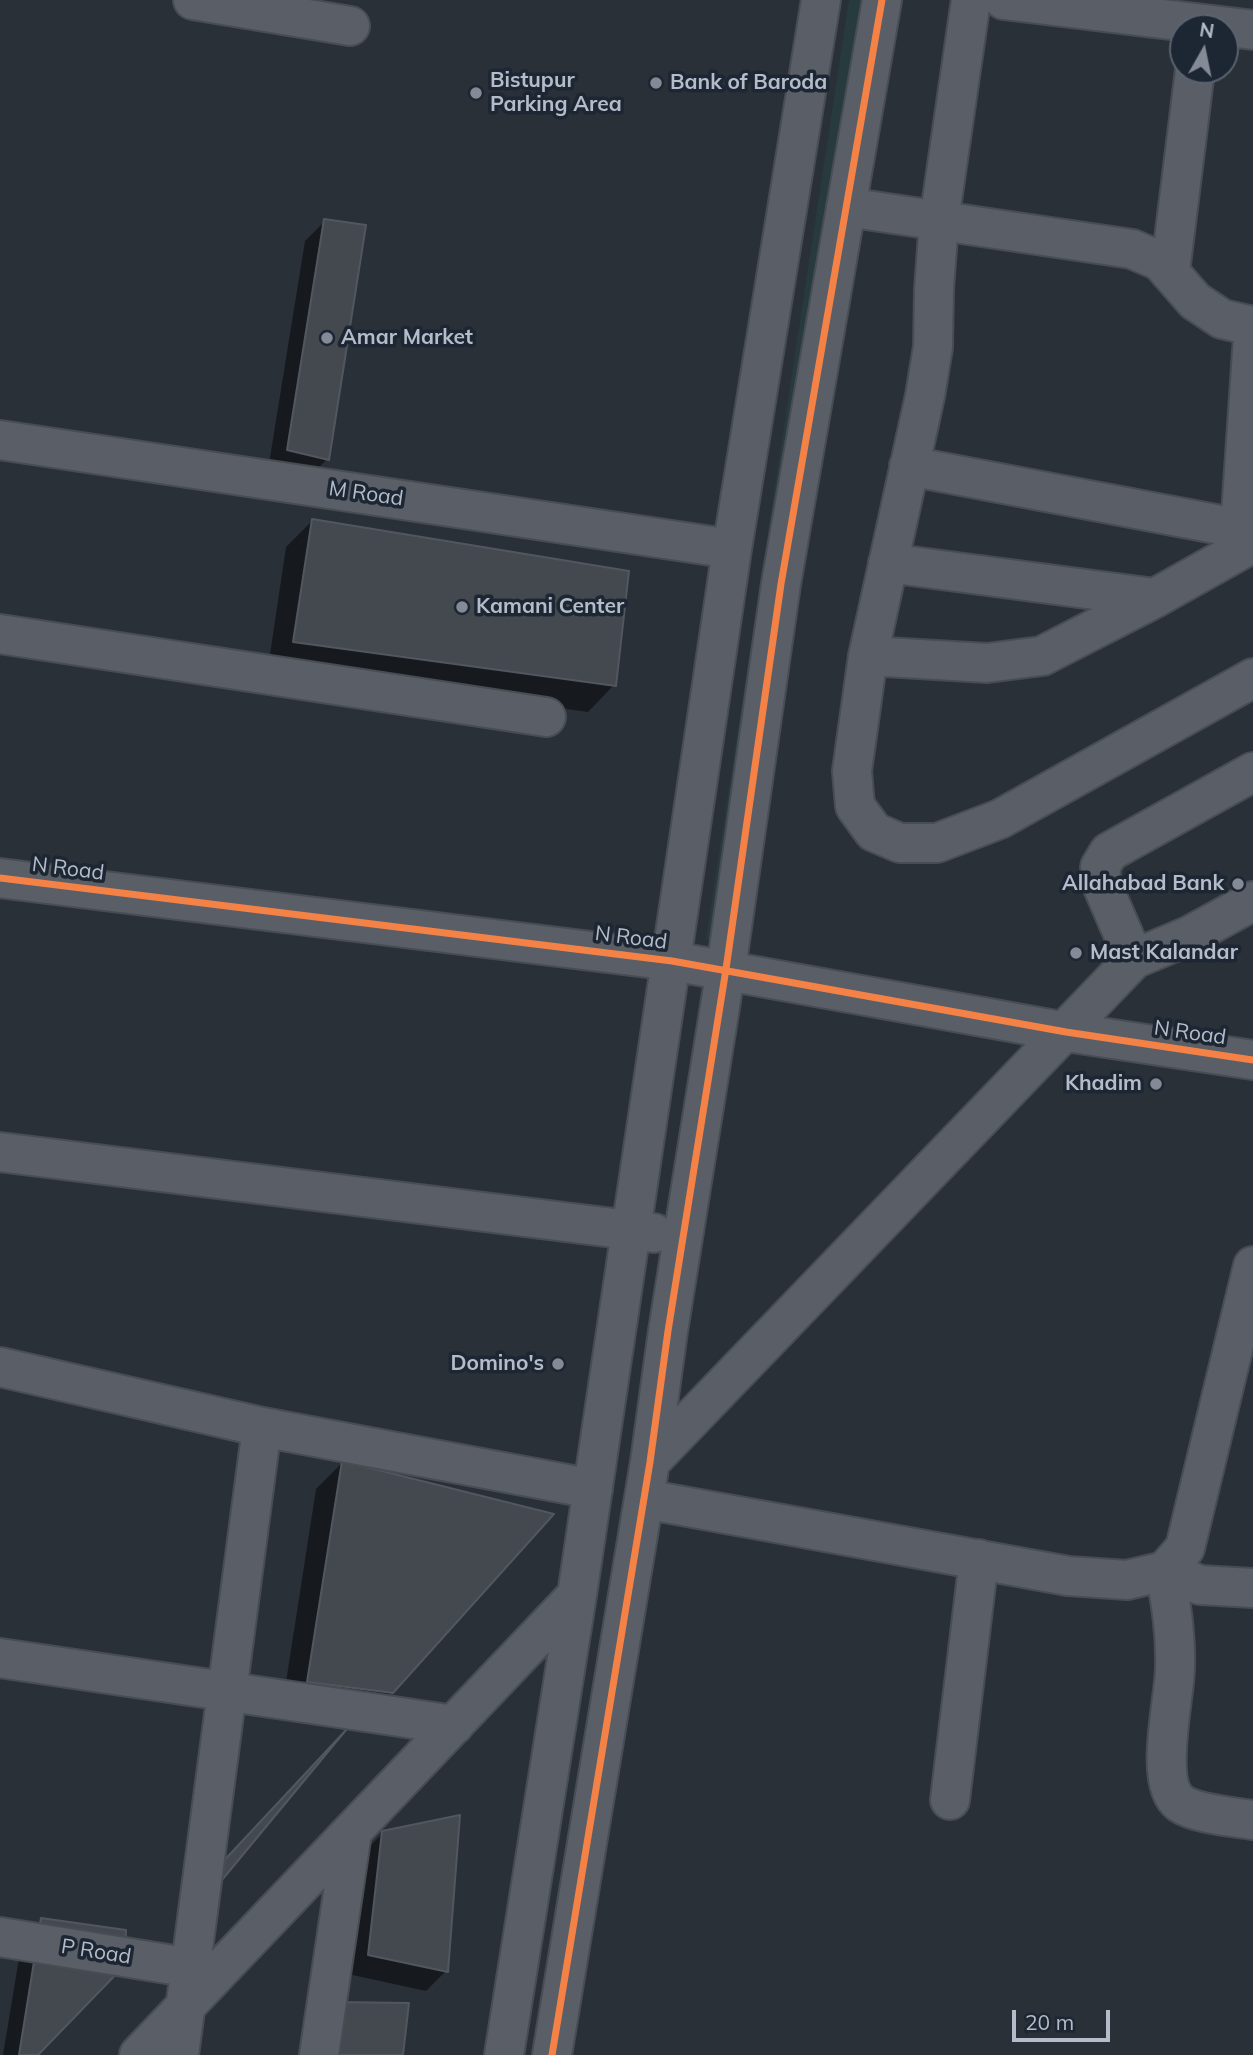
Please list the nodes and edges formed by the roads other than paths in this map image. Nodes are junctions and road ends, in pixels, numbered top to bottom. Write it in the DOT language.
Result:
graph roads {
  1 [pos="193,0"];
  2 [pos="821,0"];
  3 [pos="882,0"];
  4 [pos="971,0"];
  5 [pos="1004,0"];
  6 [pos="264,5"];
  7 [pos="1139,8"];
  8 [pos="1169,16"];
  9 [pos="350,26"];
  10 [pos="1193,84"];
  11 [pos="846,207"];
  12 [pos="939,221"];
  13 [pos="1170,272"];
  14 [pos="1253,326"];
  15 [pos="1253,337"];
  16 [pos="1252,393"];
  17 [pos="0,440"];
  18 [pos="909,466"];
  19 [pos="1249,534"];
  20 [pos="732,549"];
  21 [pos="888,563"];
  22 [pos="1155,598"];
  23 [pos="0,634"];
  24 [pos="868,656"];
  25 [pos="1253,678"];
  26 [pos="546,717"];
  27 [pos="1253,772"];
  28 [pos="0,878"];
  29 [pos="1253,901"];
  30 [pos="1134,959"];
  31 [pos="672,961"];
  32 [pos="726,970"];
  33 [pos="1066,1032"];
  34 [pos="1253,1060"];
  35 [pos="0,1152"];
  36 [pos="631,1231"];
  37 [pos="683,1236"];
  38 [pos="1253,1266"];
  39 [pos="1243,1345"];
  40 [pos="0,1367"];
  41 [pos="262,1427"];
  42 [pos="650,1462"];
  43 [pos="593,1489"];
  44 [pos="644,1499"];
  45 [pos="979,1559"];
  46 [pos="1165,1571"];
  47 [pos="1253,1588"];
  48 [pos="577,1595"];
  49 [pos="0,1658"];
  50 [pos="228,1690"];
  51 [pos="454,1724"];
  52 [pos="950,1800"];
  53 [pos="1253,1820"];
  54 [pos="352,1832"];
  55 [pos="0,1937"];
  56 [pos="192,1968"];
  57 [pos="186,2007"];
  58 [pos="139,2055"];
  59 [pos="179,2055"];
  60 [pos="319,2055"];
  61 [pos="504,2055"];
  62 [pos="552,2055"];
  1 -- 6 [label="street"];
  2 -- 20 [label="street"];
  3 -- 11 [label="street"];
  4 -- 12 [label="street"];
  5 -- 7 [label="street"];
  6 -- 9 [label="street"];
  7 -- 8 [label="street"];
  10 -- 13 [label="street"];
  11 -- 12 [label="street"];
  11 -- 32 [label="street"];
  12 -- 13 [label="street"];
  12 -- 18 [label="street"];
  13 -- 14 [label="street"];
  15 -- 16 [label="street"];
  16 -- 19 [label="street"];
  17 -- 20 [label="street, M Road"];
  18 -- 19 [label="street"];
  18 -- 21 [label="street"];
  19 -- 22 [label="street"];
  20 -- 31 [label="street"];
  21 -- 22 [label="street"];
  21 -- 24 [label="street"];
  22 -- 24 [label="street"];
  23 -- 26 [label="street"];
  24 -- 25 [label="street"];
  27 -- 30 [label="street"];
  28 -- 31 [label="street, N Road"];
  29 -- 30 [label="street"];
  30 -- 33 [label="street"];
  31 -- 32 [label="street, N Road"];
  31 -- 36 [label="street"];
  32 -- 33 [label="street, N Road"];
  32 -- 37 [label="street"];
  33 -- 34 [label="street, N Road"];
  33 -- 42 [label="street"];
  35 -- 36 [label="street"];
  36 -- 37 [label="street"];
  36 -- 43 [label="street"];
  37 -- 42 [label="street"];
  38 -- 39 [label="street"];
  39 -- 46 [label="street"];
  40 -- 41 [label="street"];
  41 -- 43 [label="street"];
  41 -- 50 [label="street"];
  42 -- 44 [label="street"];
  43 -- 48 [label="street"];
  44 -- 45 [label="street"];
  44 -- 62 [label="street"];
  45 -- 46 [label="street"];
  45 -- 52 [label="street"];
  46 -- 47 [label="street"];
  46 -- 53 [label="street"];
  48 -- 51 [label="street"];
  48 -- 61 [label="street"];
  49 -- 50 [label="street"];
  50 -- 51 [label="street"];
  50 -- 56 [label="street"];
  51 -- 54 [label="street"];
  54 -- 57 [label="street"];
  54 -- 60 [label="street"];
  55 -- 56 [label="street, P Road"];
  56 -- 57 [label="street"];
  57 -- 58 [label="street"];
  57 -- 59 [label="street"];
}
